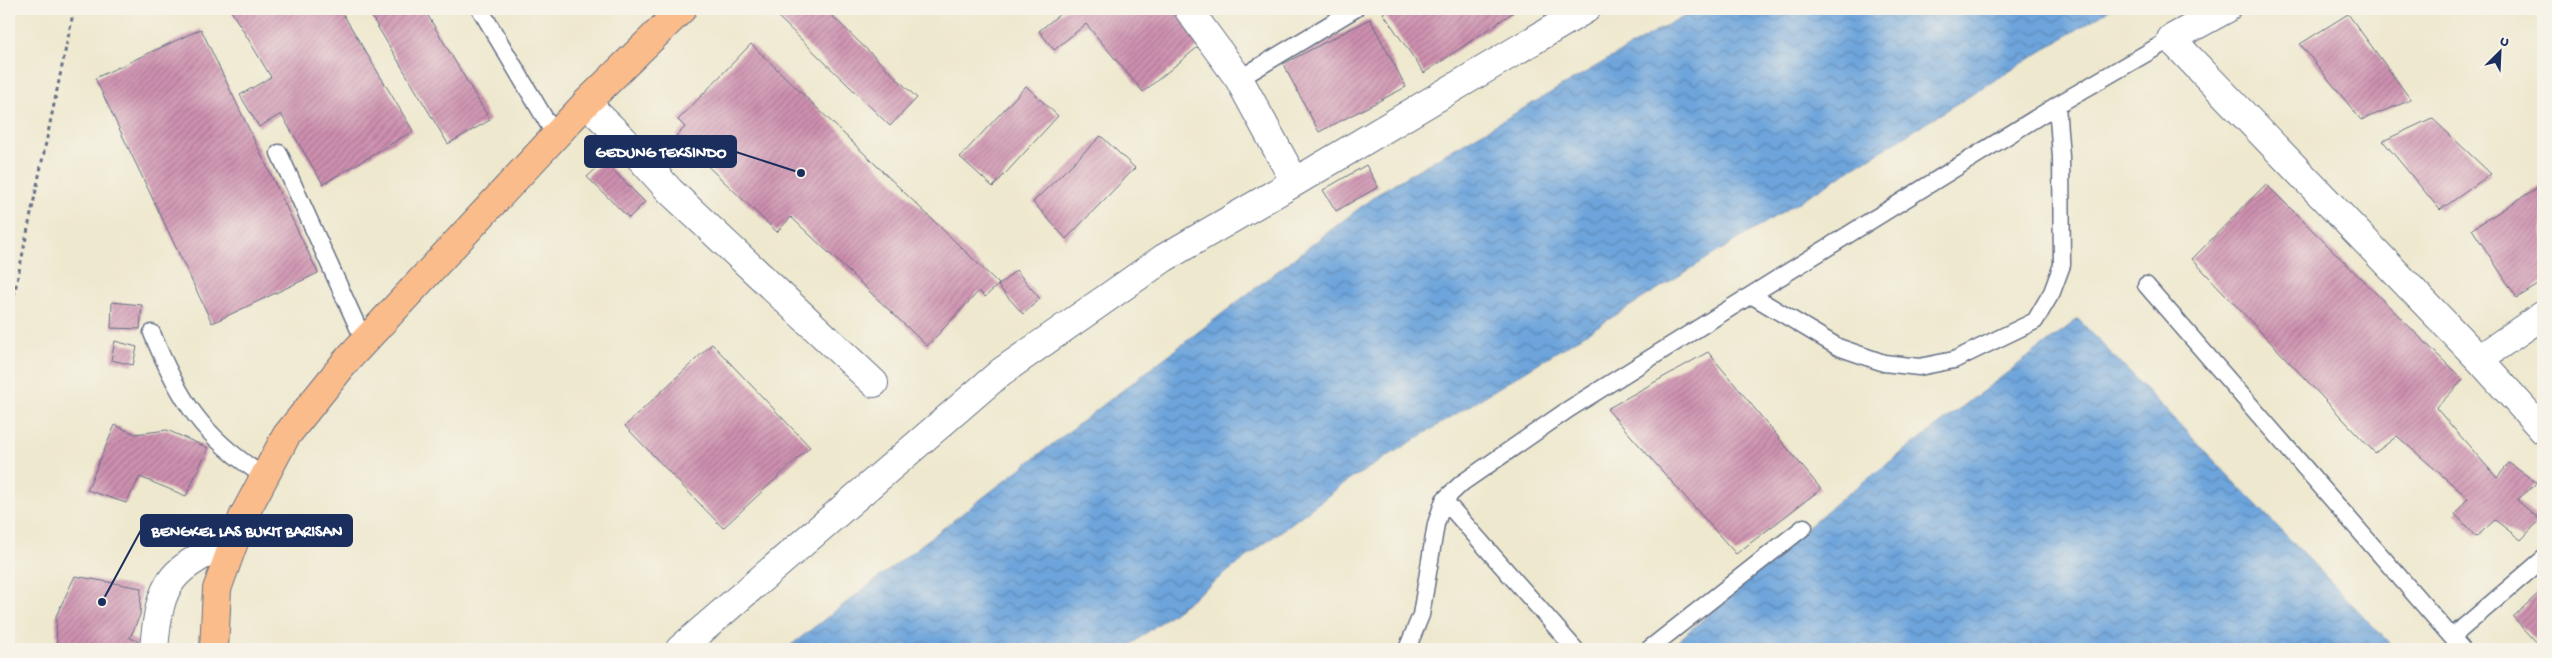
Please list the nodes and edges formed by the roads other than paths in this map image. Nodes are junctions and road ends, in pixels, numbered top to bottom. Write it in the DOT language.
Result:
graph roads {
  1 [pos="480,9"];
  2 [pos="682,9"];
  3 [pos="1188,9"];
  4 [pos="1355,9"];
  5 [pos="1586,9"];
  6 [pos="2226,9"];
  7 [pos="2172,39"];
  8 [pos="1239,79"];
  9 [pos="586,103"];
  10 [pos="2057,105"];
  11 [pos="556,137"];
  12 [pos="279,153"];
  13 [pos="1295,182"];
  14 [pos="2146,285"];
  15 [pos="1751,295"];
  16 [pos="2543,315"];
  17 [pos="152,333"];
  18 [pos="365,343"];
  19 [pos="2480,359"];
  20 [pos="874,383"];
  21 [pos="2543,430"];
  22 [pos="264,476"];
  23 [pos="1444,500"];
  24 [pos="1804,527"];
  25 [pos="235,539"];
  26 [pos="2543,559"];
  27 [pos="2457,643"];
  28 [pos="154,649"];
  29 [pos="214,649"];
  30 [pos="680,649"];
  31 [pos="1407,649"];
  32 [pos="1575,649"];
  33 [pos="1649,649"];
  1 -- 11 [label="lane"];
  2 -- 9 [label="highway"];
  3 -- 8 [label="street"];
  4 -- 8 [label="lane"];
  5 -- 13 [label="street"];
  6 -- 7 [label="street"];
  7 -- 10 [label="lane"];
  7 -- 19 [label="street"];
  8 -- 13 [label="street"];
  9 -- 11 [label="highway"];
  9 -- 20 [label="street"];
  10 -- 15 [label="lane"];
  10 -- 15 [label="lane"];
  11 -- 18 [label="highway"];
  12 -- 18 [label="lane"];
  13 -- 30 [label="street"];
  14 -- 27 [label="lane"];
  15 -- 23 [label="lane"];
  16 -- 19 [label="street"];
  17 -- 22 [label="lane"];
  18 -- 22 [label="highway"];
  19 -- 21 [label="street"];
  22 -- 25 [label="highway"];
  23 -- 31 [label="lane"];
  23 -- 32 [label="lane"];
  24 -- 33 [label="lane"];
  25 -- 28 [label="street"];
  25 -- 29 [label="highway"];
  26 -- 27 [label="lane"];
}
